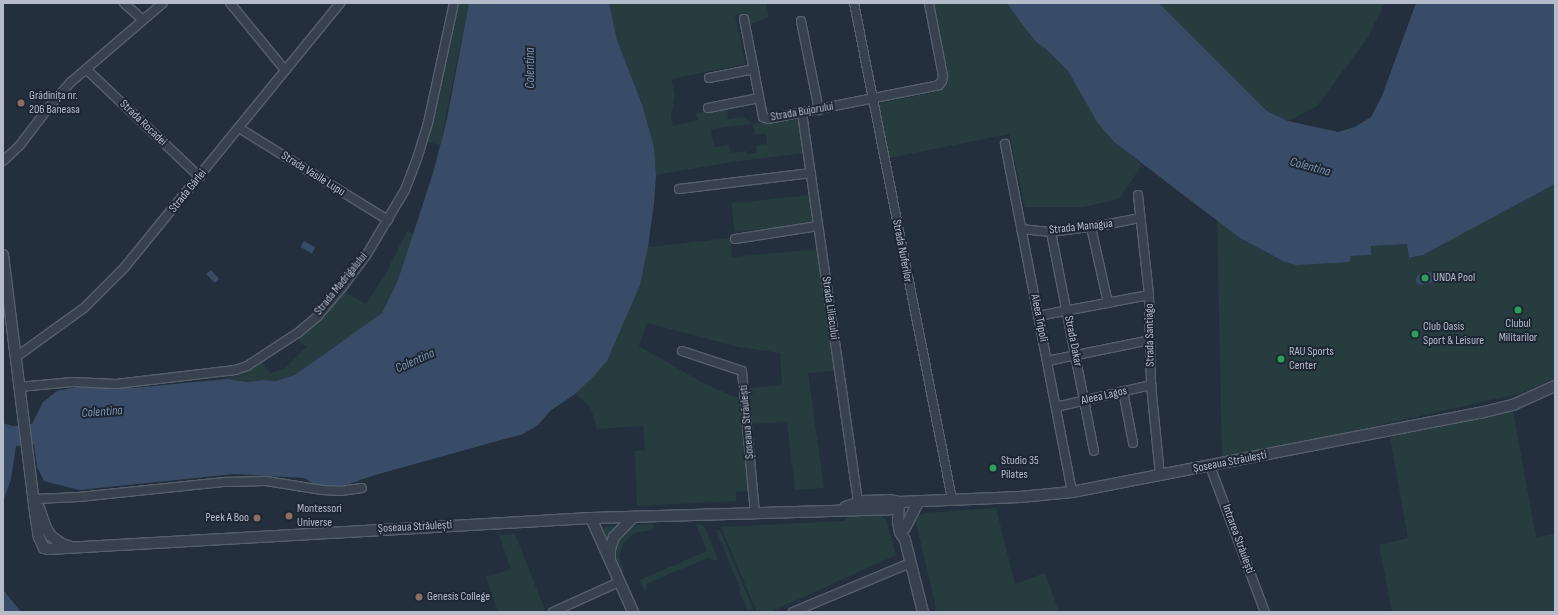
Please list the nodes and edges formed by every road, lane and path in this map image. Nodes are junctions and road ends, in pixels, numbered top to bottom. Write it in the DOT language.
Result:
graph roads {
  1 [pos="124,3"];
  2 [pos="163,3"];
  3 [pos="230,3"];
  4 [pos="340,3"];
  5 [pos="454,3"];
  6 [pos="854,3"];
  7 [pos="929,3"];
  8 [pos="744,19"];
  9 [pos="143,20"];
  10 [pos="801,21"];
  11 [pos="754,68"];
  12 [pos="86,69"];
  13 [pos="285,70"];
  14 [pos="709,78"];
  15 [pos="759,98"];
  16 [pos="872,99"];
  17 [pos="708,108"];
  18 [pos="818,110"];
  19 [pos="802,113"];
  20 [pos="239,128"];
  21 [pos="1005,144"];
  22 [pos="3,161"];
  23 [pos="811,173"];
  24 [pos="200,177"];
  25 [pos="679,189"];
  26 [pos="1138,195"];
  27 [pos="1140,218"];
  28 [pos="388,220"];
  29 [pos="818,226"];
  30 [pos="1092,227"];
  31 [pos="1021,229"];
  32 [pos="1051,232"];
  33 [pos="735,239"];
  34 [pos="3,255"];
  35 [pos="1149,295"];
  36 [pos="1108,303"];
  37 [pos="1067,310"];
  38 [pos="1038,316"];
  39 [pos="1150,340"];
  40 [pos="682,351"];
  41 [pos="1076,355"];
  42 [pos="16,357"];
  43 [pos="1047,361"];
  44 [pos="1151,385"];
  45 [pos="1555,386"];
  46 [pos="19,387"];
  47 [pos="1123,391"];
  48 [pos="1084,400"];
  49 [pos="1056,407"];
  50 [pos="1133,443"];
  51 [pos="1094,451"];
  52 [pos="1210,466"];
  53 [pos="1160,475"];
  54 [pos="30,482"];
  55 [pos="362,488"];
  56 [pos="1072,492"];
  57 [pos="952,499"];
  58 [pos="36,500"];
  59 [pos="920,501"];
  60 [pos="858,502"];
  61 [pos="899,502"];
  62 [pos="838,509"];
  63 [pos="885,509"];
  64 [pos="755,513"];
  65 [pos="633,517"];
  66 [pos="591,518"];
  67 [pos="903,533"];
  68 [pos="598,534"];
  69 [pos="75,548"];
  70 [pos="611,560"];
  71 [pos="910,563"];
  72 [pos="617,583"];
  73 [pos="554,612"];
  74 [pos="629,612"];
  75 [pos="633,612"];
  76 [pos="793,612"];
  77 [pos="923,612"];
  78 [pos="1265,612"];
  1 -- 9 [label="street"];
  2 -- 9 [label="street"];
  3 -- 13 [label="street"];
  4 -- 13 [label="street, Strada Gârlei"];
  5 -- 28 [label="street, Strada Madrigalului"];
  6 -- 16 [label="street, Strada Nuferilor"];
  7 -- 16 [label="street, Strada Bujorului"];
  8 -- 11 [label="street, Strada Bujorului"];
  9 -- 12 [label="street"];
  10 -- 18 [label="street"];
  11 -- 14 [label="street"];
  11 -- 15 [label="street, Strada Bujorului"];
  12 -- 22 [label="street"];
  12 -- 24 [label="street, Strada Rocadei"];
  13 -- 20 [label="street, Strada Gârlei"];
  15 -- 17 [label="street"];
  15 -- 19 [label="street, Strada Bujorului"];
  16 -- 18 [label="street, Strada Bujorului"];
  16 -- 57 [label="street, Strada Nuferilor"];
  18 -- 19 [label="street, Strada Bujorului"];
  19 -- 23 [label="street, Strada Liliacului"];
  20 -- 24 [label="street, Strada Gârlei"];
  20 -- 28 [label="street, Strada Vasile Lupu"];
  21 -- 31 [label="street, Aleea Tripoli"];
  23 -- 25 [label="street"];
  23 -- 29 [label="street, Strada Liliacului"];
  24 -- 42 [label="street, Strada Gârlei"];
  26 -- 27 [label="street, Strada Santiago"];
  27 -- 30 [label="street, Strada Managua"];
  27 -- 35 [label="street, Strada Santiago"];
  28 -- 46 [label="street, Strada Madrigalului"];
  29 -- 33 [label="street"];
  29 -- 60 [label="street, Strada Liliacului"];
  30 -- 32 [label="street, Strada Managua"];
  30 -- 36 [label="street"];
  31 -- 32 [label="street, Strada Managua"];
  31 -- 38 [label="street, Aleea Tripoli"];
  32 -- 37 [label="street, Strada Dakar"];
  34 -- 42 [label="street"];
  35 -- 36 [label="street"];
  35 -- 39 [label="street, Strada Santiago"];
  36 -- 37 [label="street"];
  37 -- 38 [label="street"];
  37 -- 41 [label="street, Strada Dakar"];
  38 -- 43 [label="street, Aleea Tripoli"];
  39 -- 41 [label="street"];
  39 -- 44 [label="street, Strada Santiago"];
  40 -- 64 [label="street, Șoseaua Străulești"];
  41 -- 43 [label="street"];
  41 -- 48 [label="street, Strada Dakar"];
  42 -- 46 [label="street"];
  43 -- 49 [label="street, Aleea Tripoli"];
  44 -- 47 [label="street, Aleea Lagos"];
  44 -- 53 [label="street, Strada Santiago"];
  45 -- 52 [label="street, Șoseaua Străulești"];
  46 -- 54 [label="street"];
  47 -- 48 [label="street, Aleea Lagos"];
  47 -- 50 [label="street"];
  48 -- 49 [label="street, Aleea Lagos"];
  48 -- 51 [label="street, Strada Dakar"];
  49 -- 56 [label="street, Aleea Tripoli"];
  52 -- 53 [label="street, Șoseaua Străulești"];
  52 -- 78 [label="street, Intrarea Străulești"];
  53 -- 56 [label="street, Șoseaua Străulești"];
  54 -- 58 [label="street"];
  54 -- 69 [label="street, Șoseaua Străulești"];
  55 -- 58 [label="street"];
  56 -- 57 [label="street, Șoseaua Străulești"];
  57 -- 59 [label="street, Șoseaua Străulești"];
  58 -- 69 [label="street"];
  59 -- 61 [label="street, Șoseaua Străulești"];
  59 -- 67 [label="street"];
  60 -- 61 [label="street, Șoseaua Străulești"];
  60 -- 62 [label="street, Șoseaua Străulești"];
  61 -- 63 [label="street, Șoseaua Străulești"];
  61 -- 67 [label="street"];
  62 -- 63 [label="street, Șoseaua Străulești"];
  62 -- 64 [label="street, Șoseaua Străulești"];
  63 -- 67 [label="street"];
  64 -- 65 [label="street, Șoseaua Străulești"];
  65 -- 66 [label="street, Șoseaua Străulești"];
  65 -- 70 [label="street"];
  66 -- 68 [label="street"];
  66 -- 69 [label="street, Șoseaua Străulești"];
  67 -- 71 [label="street"];
  68 -- 70 [label="street"];
  68 -- 72 [label="street"];
  70 -- 75 [label="street"];
  71 -- 76 [label="street"];
  71 -- 77 [label="street"];
  72 -- 73 [label="street"];
  72 -- 74 [label="street"];
}
